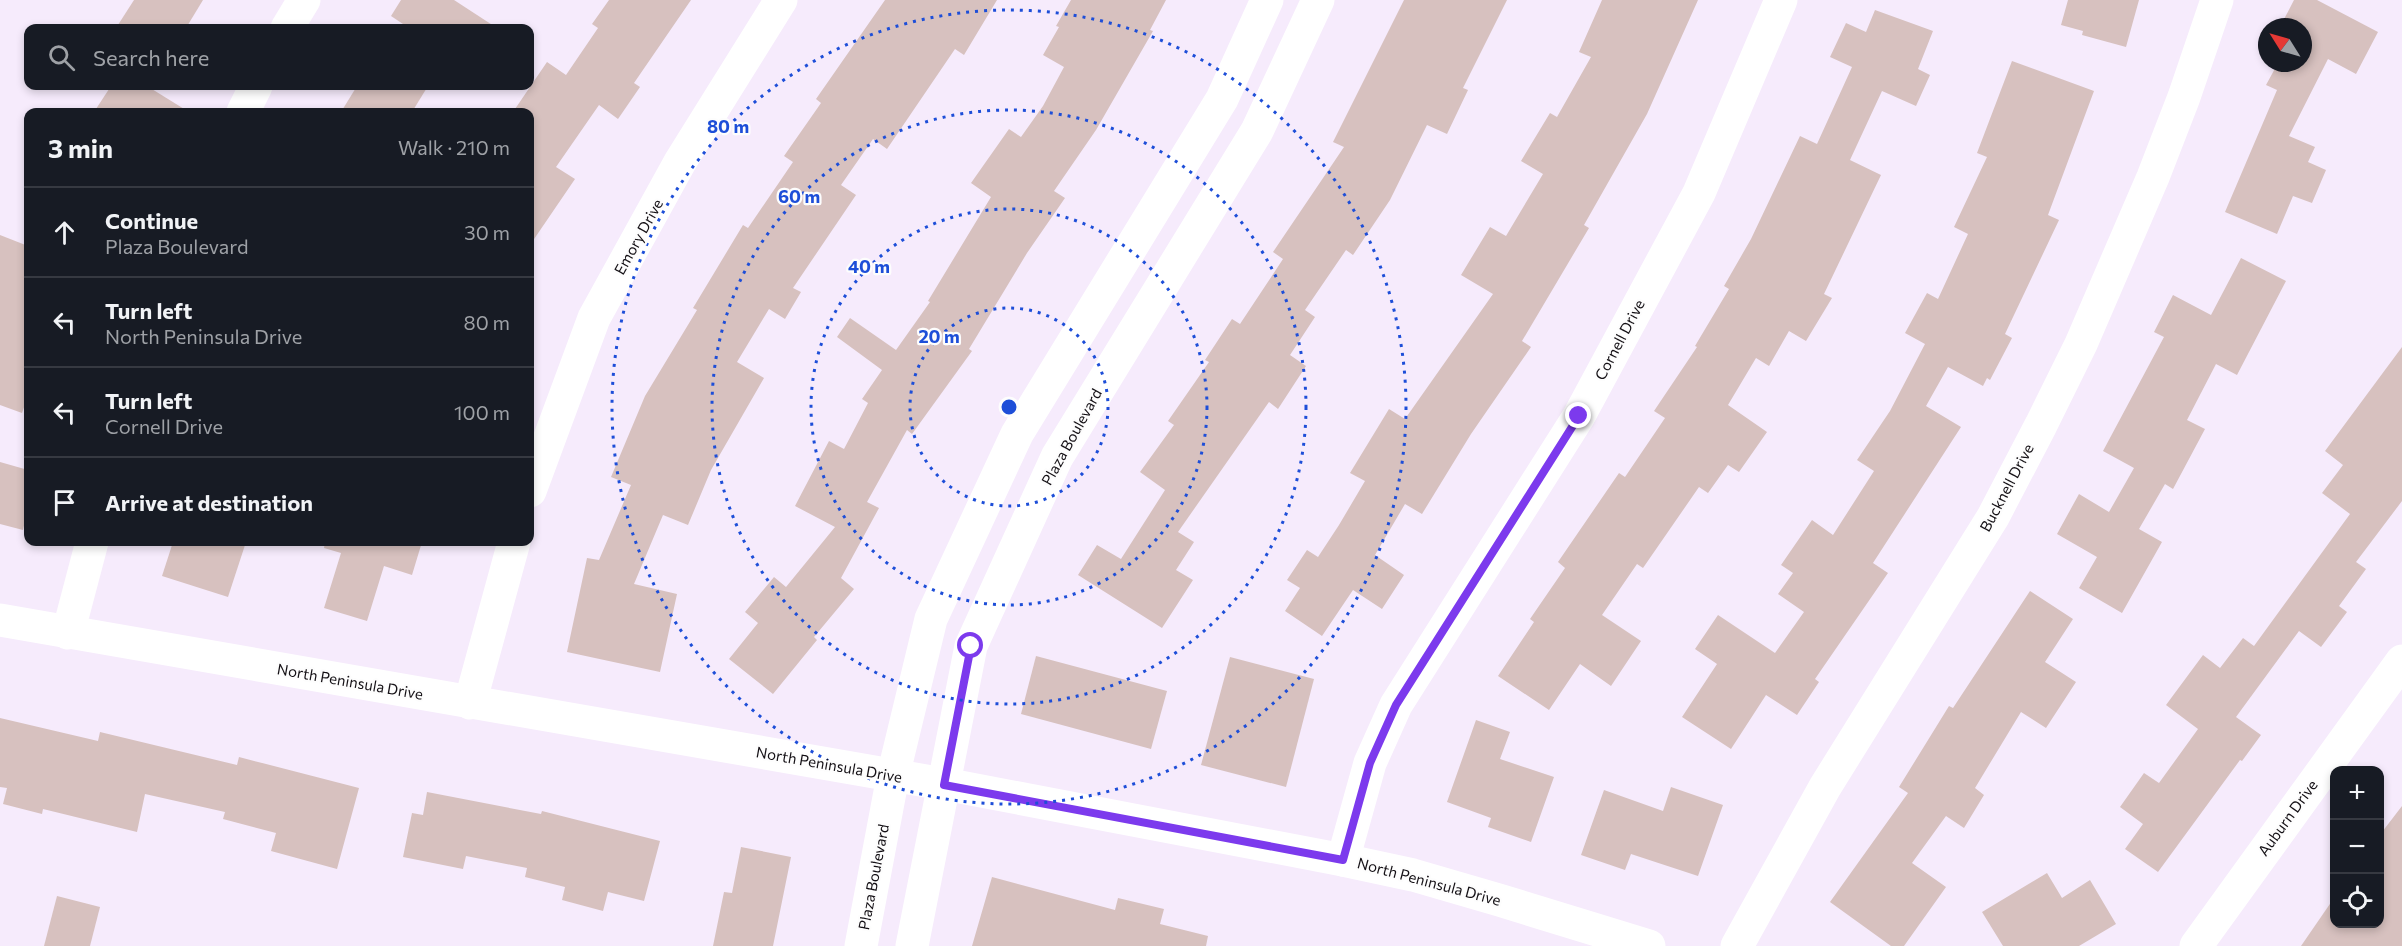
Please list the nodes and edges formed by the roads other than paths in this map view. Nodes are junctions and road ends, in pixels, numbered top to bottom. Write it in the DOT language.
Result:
graph roads {
  1 [pos="304,0"];
  2 [pos="781,0"];
  3 [pos="1268,0"];
  4 [pos="1318,0"];
  5 [pos="1781,0"];
  6 [pos="2217,0"];
  7 [pos="289,24"];
  8 [pos="254,90"];
  9 [pos="245,108"];
  10 [pos="534,480"];
  11 [pos="91,546"];
  12 [pos="513,546"];
  13 [pos="0,620"];
  14 [pos="68,633"];
  15 [pos="2402,661"];
  16 [pos="470,703"];
  17 [pos="892,776"];
  18 [pos="944,785"];
  19 [pos="1343,860"];
  20 [pos="861,946"];
  21 [pos="912,946"];
  22 [pos="1649,946"];
  23 [pos="1737,946"];
  24 [pos="2196,946"];
  1 -- 7 [label="street"];
  2 -- 10 [label="street, Emory Drive"];
  3 -- 17 [label="street, Plaza Boulevard"];
  4 -- 18 [label="street, Plaza Boulevard"];
  5 -- 19 [label="street, Cornell Drive"];
  6 -- 23 [label="street, Bucknell Drive"];
  8 -- 9 [label="street"];
  11 -- 14 [label="street"];
  12 -- 16 [label="street"];
  13 -- 14 [label="street, North Peninsula Drive"];
  14 -- 16 [label="street, North Peninsula Drive"];
  15 -- 24 [label="street, Auburn Drive"];
  16 -- 17 [label="street, North Peninsula Drive"];
  17 -- 18 [label="street, North Peninsula Drive"];
  17 -- 20 [label="street, Plaza Boulevard"];
  18 -- 19 [label="street, North Peninsula Drive"];
  18 -- 21 [label="street, Plaza Boulevard"];
  19 -- 22 [label="street, North Peninsula Drive"];
}
